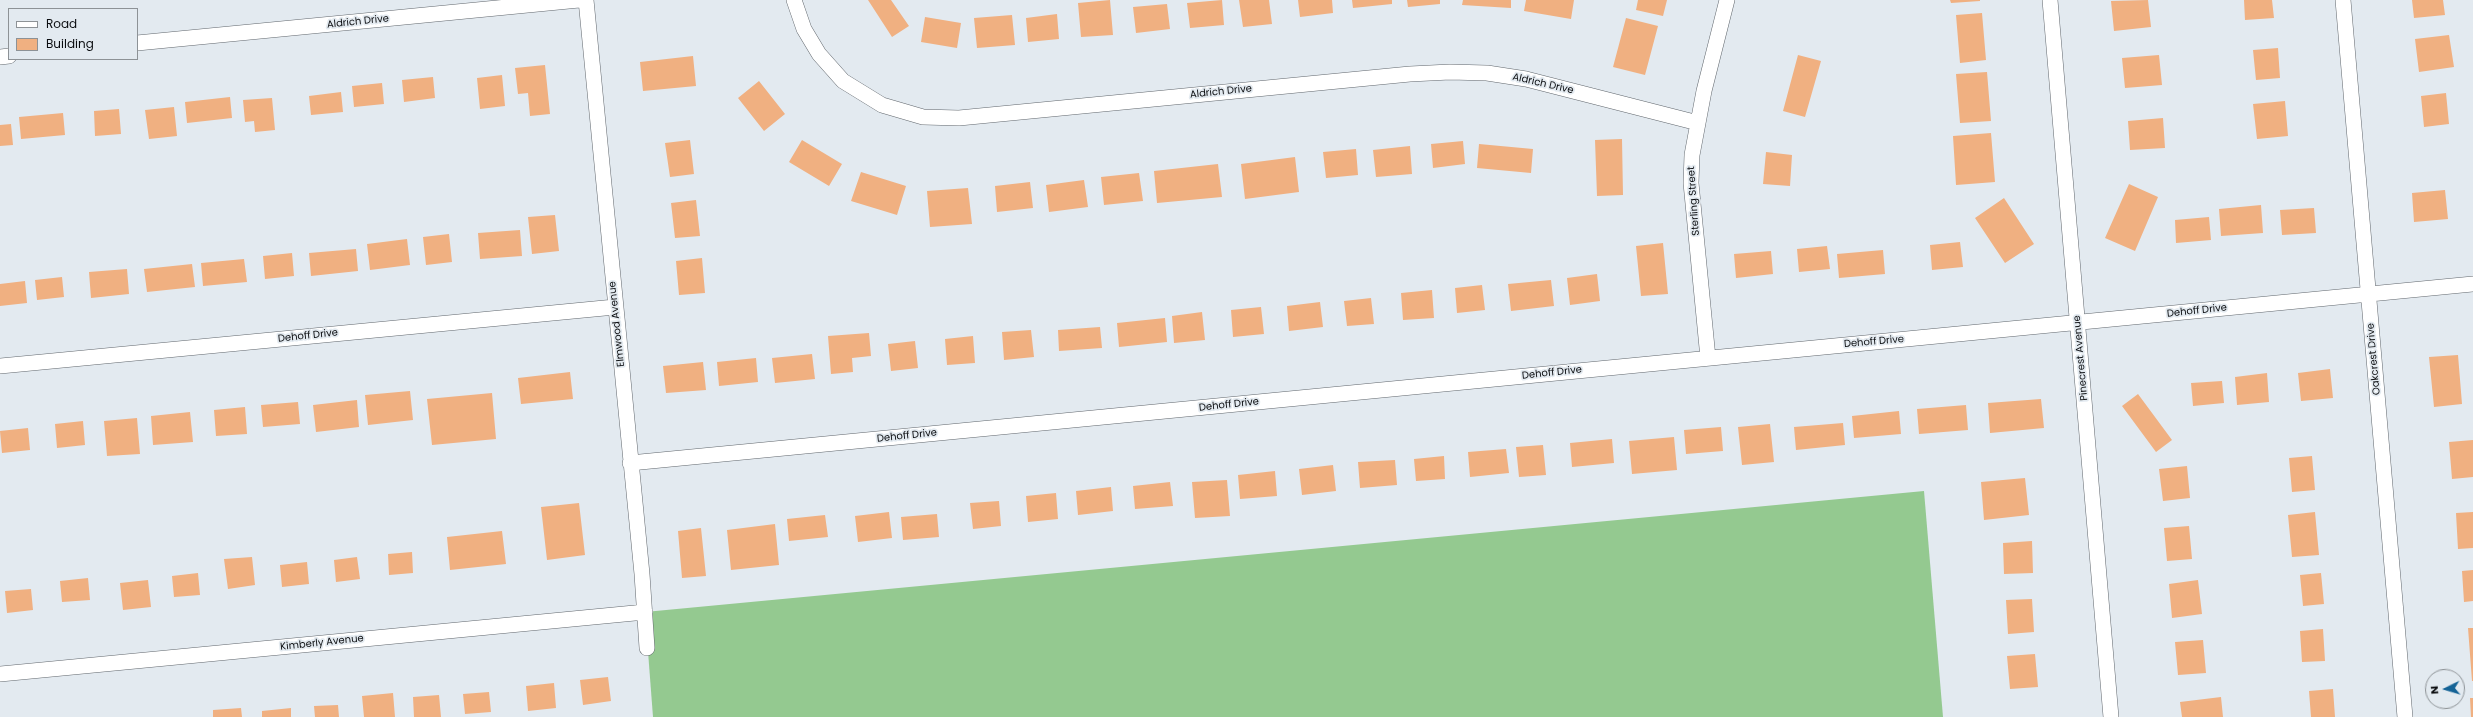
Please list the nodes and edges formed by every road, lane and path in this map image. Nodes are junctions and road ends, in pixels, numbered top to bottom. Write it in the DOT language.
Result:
graph roads {
  1 [pos="579,0"];
  2 [pos="586,0"];
  3 [pos="794,0"];
  4 [pos="1727,0"];
  5 [pos="2050,0"];
  6 [pos="2343,0"];
  7 [pos="138,44"];
  8 [pos="1698,123"];
  9 [pos="2473,284"];
  10 [pos="2368,294"];
  11 [pos="615,307"];
  12 [pos="2078,322"];
  13 [pos="1708,358"];
  14 [pos="0,366"];
  15 [pos="630,463"];
  16 [pos="645,612"];
  17 [pos="647,648"];
  18 [pos="0,674"];
  19 [pos="2111,717"];
  20 [pos="2405,717"];
  1 -- 7 [label="street, Aldrich Drive"];
  2 -- 11 [label="street, Elmwood Avenue"];
  3 -- 8 [label="street, Aldrich Drive"];
  4 -- 8 [label="street, Sterling Street"];
  5 -- 12 [label="street, Pinecrest Avenue"];
  6 -- 10 [label="street, Oakcrest Drive"];
  8 -- 13 [label="street, Sterling Street"];
  9 -- 10 [label="street, Dehoff Drive"];
  10 -- 12 [label="street, Dehoff Drive"];
  10 -- 20 [label="street, Oakcrest Drive"];
  11 -- 14 [label="street, Dehoff Drive"];
  11 -- 15 [label="street, Elmwood Avenue"];
  12 -- 13 [label="street, Dehoff Drive"];
  12 -- 19 [label="street, Pinecrest Avenue"];
  13 -- 15 [label="street, Dehoff Drive"];
  15 -- 16 [label="street, Elmwood Avenue"];
  16 -- 17 [label="street, Elmwood Avenue"];
  16 -- 18 [label="street, Kimberly Avenue"];
}
